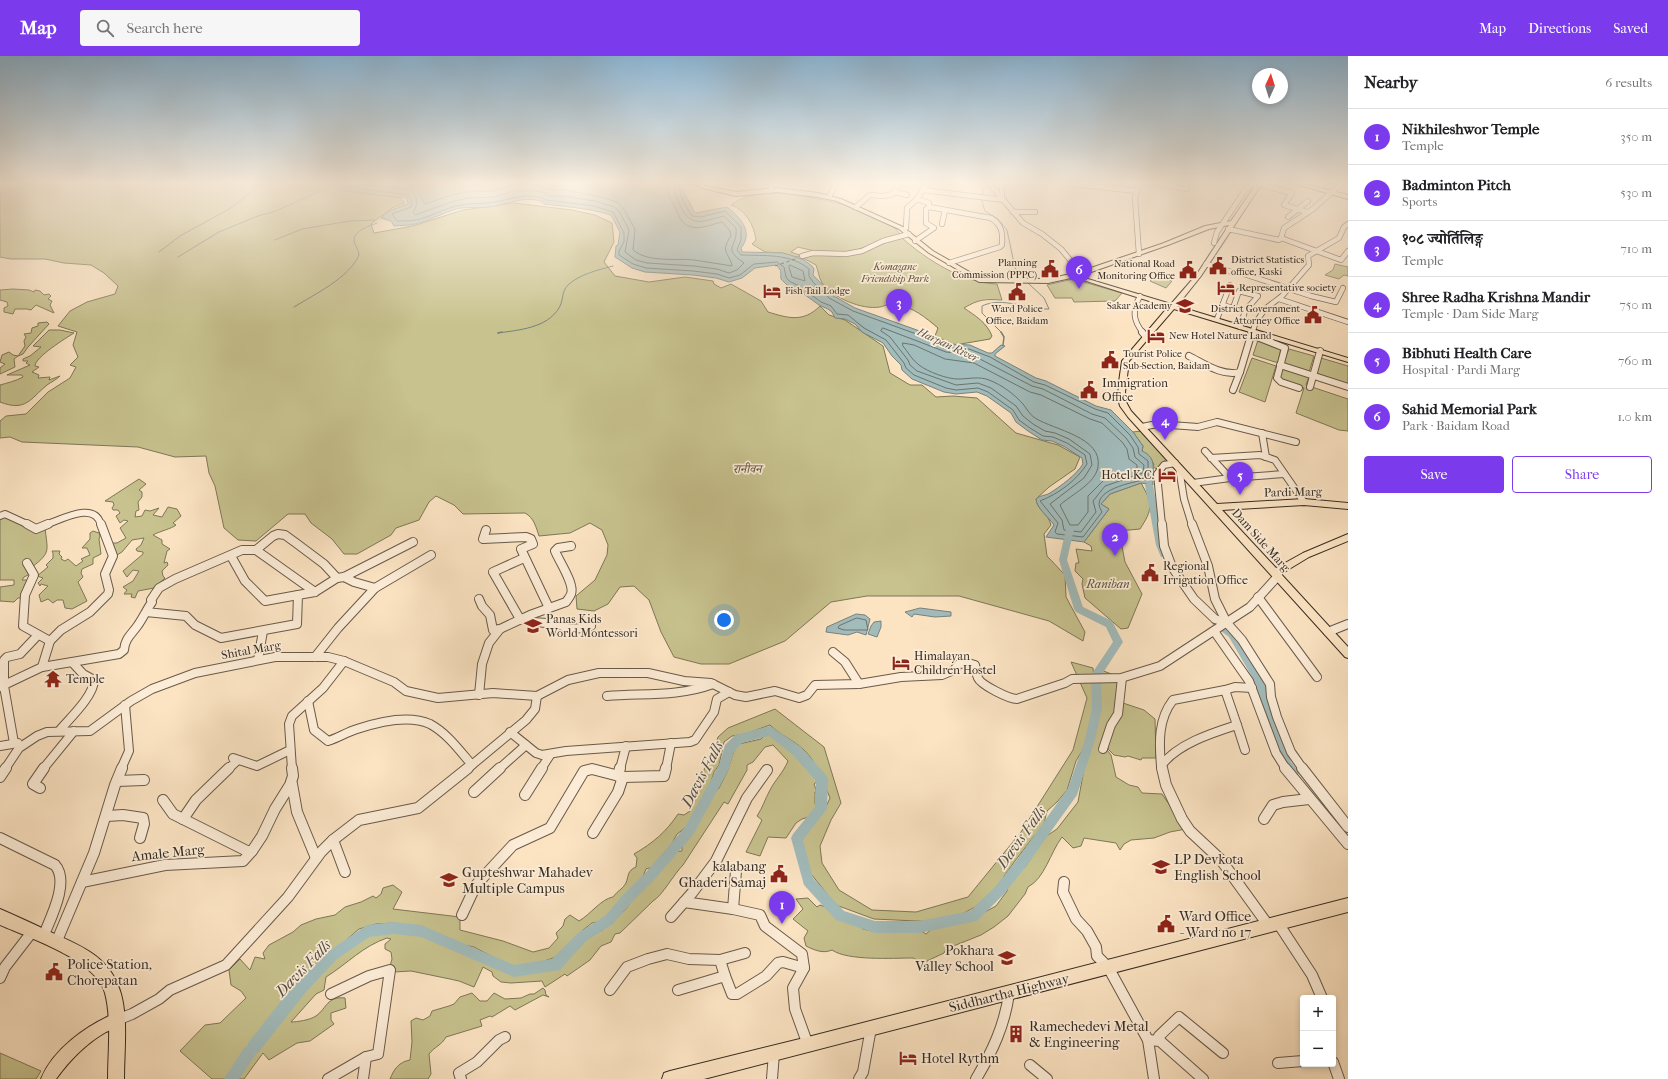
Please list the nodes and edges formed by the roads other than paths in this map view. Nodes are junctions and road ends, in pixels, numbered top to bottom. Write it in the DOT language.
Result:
graph roads {
  1 [pos="1228,229"];
  2 [pos="903,230"];
  3 [pos="931,230"];
  4 [pos="1002,230"];
  5 [pos="1033,230"];
  6 [pos="1137,230"];
  7 [pos="1206,230"];
  8 [pos="1219,230"];
  9 [pos="1231,230"];
  10 [pos="1283,230"];
  11 [pos="1344,230"];
  12 [pos="907,232"];
  13 [pos="1341,235"];
  14 [pos="1280,238"];
  15 [pos="1348,238"];
  16 [pos="915,241"];
  17 [pos="1214,243"];
  18 [pos="1313,250"];
  19 [pos="1348,252"];
  20 [pos="1139,254"];
  21 [pos="802,256"];
  22 [pos="1343,259"];
  23 [pos="949,263"];
  24 [pos="1206,264"];
  25 [pos="1335,264"];
  26 [pos="1093,274"];
  27 [pos="1082,276"];
  28 [pos="1230,285"];
  29 [pos="1289,288"];
  30 [pos="1343,288"];
  31 [pos="1140,296"];
  32 [pos="1279,299"];
  33 [pos="1172,305"];
  34 [pos="1223,305"];
  35 [pos="1233,308"];
  36 [pos="1245,311"];
  37 [pos="1217,319"];
  38 [pos="1348,322"];
  39 [pos="1240,327"];
  40 [pos="1252,333"];
  41 [pos="1147,338"];
  42 [pos="1320,351"];
  43 [pos="1189,356"];
  44 [pos="1348,360"];
  45 [pos="1280,365"];
  46 [pos="1240,372"];
  47 [pos="1313,376"];
  48 [pos="1310,387"];
  49 [pos="1348,387"];
  50 [pos="1299,388"];
  51 [pos="1233,390"];
  52 [pos="1142,428"];
  53 [pos="1262,433"];
  54 [pos="1296,442"];
  55 [pos="1205,450"];
  56 [pos="1266,456"];
  57 [pos="1211,458"];
  58 [pos="1177,465"];
  59 [pos="1284,474"];
  60 [pos="1230,478"];
  61 [pos="1193,483"];
  62 [pos="1304,502"];
  63 [pos="1348,506"];
  64 [pos="1215,507"];
  65 [pos="0,516"];
  66 [pos="486,530"];
  67 [pos="1348,537"];
  68 [pos="413,542"];
  69 [pos="571,546"];
  70 [pos="256,550"];
  71 [pos="432,555"];
  72 [pos="231,556"];
  73 [pos="524,558"];
  74 [pos="27,563"];
  75 [pos="1276,575"];
  76 [pos="341,578"];
  77 [pos="375,588"];
  78 [pos="315,592"];
  79 [pos="298,595"];
  80 [pos="1258,597"];
  81 [pos="478,599"];
  82 [pos="549,608"];
  83 [pos="146,612"];
  84 [pos="520,619"];
  85 [pos="1348,624"];
  86 [pos="591,626"];
  87 [pos="1221,627"];
  88 [pos="500,629"];
  89 [pos="263,631"];
  90 [pos="1328,632"];
  91 [pos="38,635"];
  92 [pos="50,641"];
  93 [pos="833,652"];
  94 [pos="1348,654"];
  95 [pos="315,657"];
  96 [pos="258,660"];
  97 [pos="344,661"];
  98 [pos="72,662"];
  99 [pos="42,667"];
  100 [pos="1316,677"];
  101 [pos="1122,678"];
  102 [pos="712,684"];
  103 [pos="859,684"];
  104 [pos="2,686"];
  105 [pos="1252,688"];
  106 [pos="1225,690"];
  107 [pos="729,692"];
  108 [pos="479,695"];
  109 [pos="537,696"];
  110 [pos="607,696"];
  111 [pos="308,701"];
  112 [pos="125,705"];
  113 [pos="1237,725"];
  114 [pos="60,731"];
  115 [pos="74,731"];
  116 [pos="510,732"];
  117 [pos="28,742"];
  118 [pos="14,743"];
  119 [pos="671,743"];
  120 [pos="526,745"];
  121 [pos="0,746"];
  122 [pos="626,746"];
  123 [pos="1103,749"];
  124 [pos="290,750"];
  125 [pos="1245,750"];
  126 [pos="550,755"];
  127 [pos="472,765"];
  128 [pos="1161,766"];
  129 [pos="767,770"];
  130 [pos="0,777"];
  131 [pos="620,777"];
  132 [pos="144,780"];
  133 [pos="117,781"];
  134 [pos="292,784"];
  135 [pos="40,788"];
  136 [pos="474,792"];
  137 [pos="525,795"];
  138 [pos="1309,799"];
  139 [pos="163,800"];
  140 [pos="107,816"];
  141 [pos="183,819"];
  142 [pos="1264,819"];
  143 [pos="1348,827"];
  144 [pos="593,833"];
  145 [pos="0,838"];
  146 [pos="140,838"];
  147 [pos="333,840"];
  148 [pos="1348,844"];
  149 [pos="252,851"];
  150 [pos="316,858"];
  151 [pos="736,871"];
  152 [pos="345,872"];
  153 [pos="82,882"];
  154 [pos="1064,882"];
  155 [pos="684,902"];
  156 [pos="1348,905"];
  157 [pos="733,909"];
  158 [pos="462,915"];
  159 [pos="671,916"];
  160 [pos="0,917"];
  161 [pos="1273,924"];
  162 [pos="44,937"];
  163 [pos="745,953"];
  164 [pos="720,960"];
  165 [pos="1108,967"];
  166 [pos="804,968"];
  167 [pos="725,976"];
  168 [pos="0,978"];
  169 [pos="610,990"];
  170 [pos="678,990"];
  171 [pos="1009,993"];
  172 [pos="331,994"];
  173 [pos="1321,995"];
  174 [pos="116,1020"];
  175 [pos="871,1028"];
  176 [pos="505,1037"];
  177 [pos="1148,1040"];
  178 [pos="1160,1041"];
  179 [pos="808,1045"];
  180 [pos="774,1053"];
  181 [pos="1223,1053"];
  182 [pos="366,1057"];
  183 [pos="1300,1060"];
  184 [pos="1278,1063"];
  185 [pos="1030,1066"];
  186 [pos="1335,1067"];
  187 [pos="48,1079"];
  188 [pos="116,1079"];
  189 [pos="328,1079"];
  190 [pos="364,1079"];
  191 [pos="461,1079"];
  192 [pos="670,1079"];
  193 [pos="772,1079"];
  194 [pos="859,1079"];
  195 [pos="976,1079"];
  196 [pos="1046,1079"];
  197 [pos="1154,1079"];
  198 [pos="1203,1079"];
  199 [pos="1340,1079"];
  1 -- 24 [label="main road, Dam Side Marg"];
  2 -- 12 [label="main road"];
  3 -- 16 [label="street"];
  4 -- 23 [label="street"];
  5 -- 27 [label="street"];
  6 -- 20 [label="street"];
  7 -- 20 [label="main road"];
  8 -- 17 [label="street"];
  9 -- 14 [label="street"];
  10 -- 14 [label="street"];
  11 -- 13 [label="street"];
  12 -- 16 [label="main road"];
  12 -- 21 [label="street"];
  13 -- 15 [label="street"];
  13 -- 18 [label="street"];
  14 -- 18 [label="street"];
  16 -- 23 [label="main road"];
  18 -- 22 [label="street"];
  18 -- 29 [label="street"];
  19 -- 22 [label="street"];
  20 -- 26 [label="main road"];
  22 -- 25 [label="street"];
  23 -- 27 [label="main road"];
  24 -- 29 [label="street"];
  24 -- 33 [label="main road, Dam Side Marg"];
  26 -- 27 [label="main road"];
  26 -- 31 [label="main road"];
  27 -- 31 [label="main road"];
  28 -- 34 [label="street"];
  29 -- 30 [label="street"];
  29 -- 32 [label="street"];
  31 -- 33 [label="main road"];
  31 -- 41 [label="street"];
  32 -- 38 [label="street"];
  32 -- 40 [label="street"];
  33 -- 37 [label="main road"];
  33 -- 41 [label="main road, Dam Side Marg"];
  34 -- 35 [label="street"];
  34 -- 37 [label="street"];
  35 -- 36 [label="street"];
  35 -- 36 [label="street"];
  36 -- 39 [label="street"];
  37 -- 39 [label="main road"];
  39 -- 40 [label="main road"];
  40 -- 42 [label="main road"];
  40 -- 45 [label="street"];
  40 -- 46 [label="street"];
  41 -- 52 [label="main road, Dam Side Marg"];
  42 -- 44 [label="main road"];
  42 -- 47 [label="street"];
  43 -- 46 [label="street"];
  45 -- 47 [label="street"];
  45 -- 50 [label="street"];
  46 -- 51 [label="street"];
  47 -- 48 [label="street"];
  47 -- 49 [label="street"];
  52 -- 53 [label="street"];
  52 -- 58 [label="main road, Dam Side Marg"];
  53 -- 54 [label="street"];
  53 -- 56 [label="street"];
  55 -- 57 [label="street"];
  56 -- 57 [label="street"];
  56 -- 59 [label="street"];
  57 -- 60 [label="street"];
  58 -- 61 [label="main road, Dam Side Marg"];
  58 -- 87 [label="street"];
  58 -- 87 [label="street"];
  59 -- 60 [label="street"];
  59 -- 62 [label="street"];
  60 -- 61 [label="street"];
  61 -- 64 [label="main road, Dam Side Marg"];
  62 -- 63 [label="main road, Pardi Marg"];
  62 -- 64 [label="main road, Pardi Marg"];
  64 -- 75 [label="main road, Dam Side Marg"];
  65 -- 92 [label="street"];
  66 -- 73 [label="street"];
  67 -- 75 [label="main road"];
  68 -- 76 [label="street"];
  69 -- 82 [label="street"];
  70 -- 72 [label="street"];
  70 -- 76 [label="street"];
  70 -- 78 [label="street"];
  71 -- 77 [label="street"];
  72 -- 79 [label="street"];
  72 -- 83 [label="street"];
  73 -- 82 [label="street"];
  73 -- 84 [label="street"];
  74 -- 91 [label="street"];
  75 -- 80 [label="street"];
  75 -- 90 [label="main road, Dam Side Marg"];
  76 -- 77 [label="street"];
  76 -- 78 [label="street"];
  77 -- 95 [label="street"];
  78 -- 79 [label="street"];
  79 -- 89 [label="street"];
  80 -- 87 [label="street"];
  80 -- 100 [label="street"];
  81 -- 88 [label="street"];
  82 -- 84 [label="street"];
  83 -- 89 [label="street"];
  83 -- 98 [label="street"];
  84 -- 86 [label="street"];
  84 -- 88 [label="street"];
  85 -- 90 [label="street"];
  87 -- 101 [label="street"];
  87 -- 105 [label="street"];
  87 -- 143 [label="street"];
  88 -- 108 [label="street"];
  89 -- 96 [label="street"];
  90 -- 94 [label="main road, Dam Side Marg"];
  91 -- 92 [label="street"];
  91 -- 104 [label="street"];
  92 -- 99 [label="street"];
  93 -- 103 [label="street"];
  95 -- 96 [label="street, Shital Marg"];
  95 -- 97 [label="street, Shital Marg"];
  96 -- 112 [label="street, Shital Marg"];
  97 -- 108 [label="street, Shital Marg"];
  97 -- 111 [label="street"];
  98 -- 99 [label="street"];
  98 -- 114 [label="street"];
  99 -- 104 [label="street"];
  101 -- 103 [label="street"];
  101 -- 123 [label="street"];
  102 -- 107 [label="street"];
  102 -- 109 [label="street"];
  102 -- 110 [label="street"];
  103 -- 107 [label="street"];
  104 -- 118 [label="street"];
  105 -- 106 [label="street"];
  105 -- 138 [label="street"];
  106 -- 113 [label="street"];
  106 -- 128 [label="street"];
  107 -- 119 [label="street"];
  108 -- 109 [label="street, Shital Marg"];
  109 -- 116 [label="street"];
  111 -- 124 [label="street"];
  111 -- 127 [label="street"];
  112 -- 115 [label="street, Shital Marg"];
  112 -- 133 [label="street"];
  113 -- 125 [label="street"];
  113 -- 128 [label="street"];
  114 -- 115 [label="street, Shital Marg"];
  114 -- 117 [label="street, Shital Marg"];
  115 -- 135 [label="street"];
  116 -- 120 [label="street"];
  116 -- 127 [label="street"];
  117 -- 118 [label="street"];
  117 -- 130 [label="street"];
  118 -- 121 [label="street"];
  119 -- 122 [label="street"];
  119 -- 131 [label="street"];
  120 -- 126 [label="street"];
  120 -- 136 [label="street"];
  122 -- 126 [label="street"];
  122 -- 131 [label="street"];
  124 -- 134 [label="street"];
  124 -- 141 [label="street"];
  126 -- 137 [label="street"];
  127 -- 147 [label="street"];
  128 -- 161 [label="street"];
  129 -- 155 [label="street"];
  131 -- 144 [label="street"];
  131 -- 158 [label="street"];
  132 -- 133 [label="street"];
  133 -- 140 [label="street"];
  134 -- 149 [label="street"];
  134 -- 150 [label="street"];
  138 -- 142 [label="street"];
  138 -- 148 [label="street"];
  139 -- 141 [label="street"];
  140 -- 146 [label="street"];
  140 -- 153 [label="street"];
  141 -- 149 [label="street"];
  145 -- 162 [label="street"];
  147 -- 150 [label="street"];
  147 -- 152 [label="street"];
  149 -- 153 [label="street, Amale Marg"];
  150 -- 174 [label="street"];
  151 -- 157 [label="street"];
  153 -- 162 [label="street"];
  154 -- 165 [label="street"];
  155 -- 157 [label="street"];
  155 -- 159 [label="street"];
  156 -- 161 [label="highway, Siddhartha Highway"];
  157 -- 166 [label="street"];
  160 -- 162 [label="highway"];
  161 -- 165 [label="highway, Siddhartha Highway"];
  161 -- 173 [label="street"];
  162 -- 168 [label="street"];
  162 -- 174 [label="highway"];
  163 -- 164 [label="street"];
  164 -- 167 [label="street"];
  164 -- 169 [label="street"];
  165 -- 171 [label="highway, Siddhartha Highway"];
  165 -- 177 [label="street"];
  166 -- 167 [label="street"];
  166 -- 179 [label="street"];
  167 -- 170 [label="street"];
  171 -- 175 [label="highway, Siddhartha Highway"];
  171 -- 195 [label="street"];
  172 -- 182 [label="street"];
  174 -- 187 [label="main road"];
  174 -- 188 [label="highway"];
  175 -- 179 [label="highway, Siddhartha Highway"];
  175 -- 194 [label="street"];
  176 -- 191 [label="street"];
  177 -- 178 [label="street"];
  177 -- 197 [label="street"];
  178 -- 181 [label="street"];
  178 -- 198 [label="street"];
  179 -- 180 [label="highway, Siddhartha Highway"];
  180 -- 192 [label="highway, Siddhartha Highway"];
  180 -- 193 [label="street"];
  182 -- 189 [label="street"];
  182 -- 190 [label="street"];
  183 -- 184 [label="street"];
  185 -- 196 [label="street"];
  186 -- 199 [label="street"];
}
